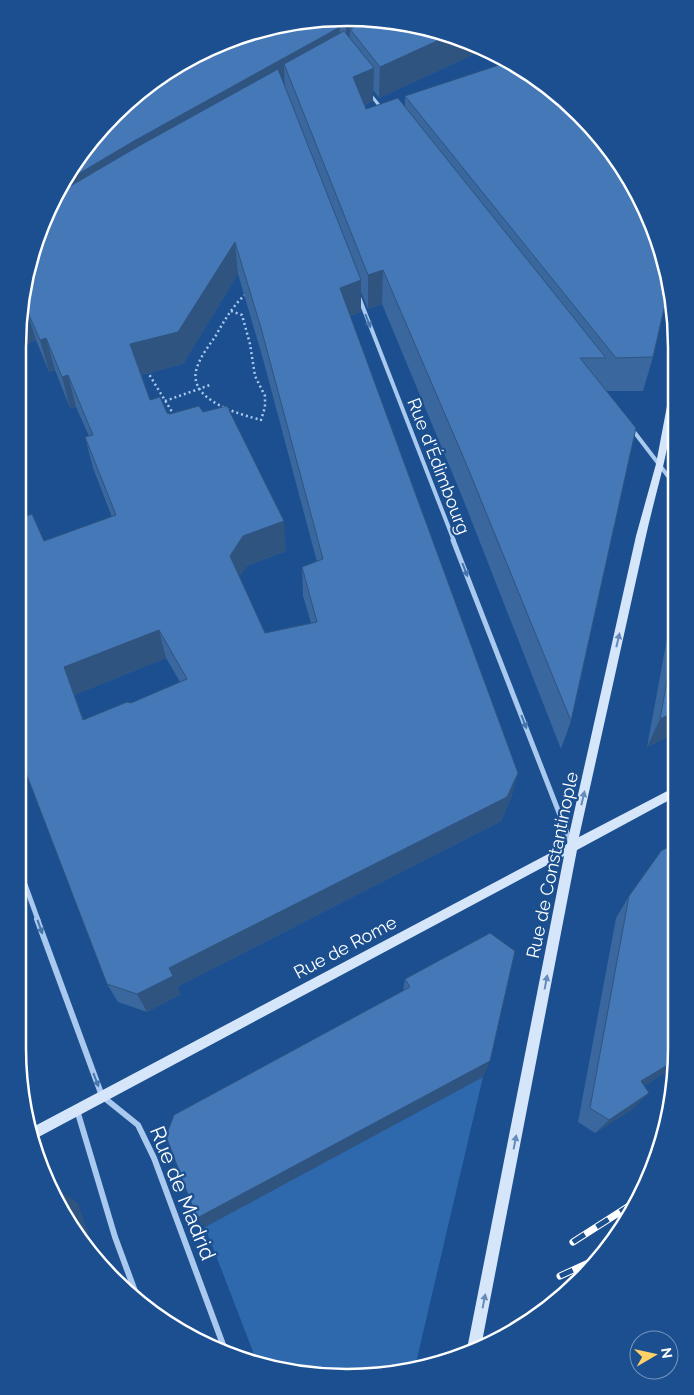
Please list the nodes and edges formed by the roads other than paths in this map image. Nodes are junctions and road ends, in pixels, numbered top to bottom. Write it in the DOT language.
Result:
graph roads {
  1 [pos="364,87"];
  2 [pos="383,110"];
  3 [pos="357,293"];
  4 [pos="668,422"];
  5 [pos="632,428"];
  6 [pos="660,464"];
  7 [pos="668,475"];
  8 [pos="668,796"];
  9 [pos="572,846"];
  10 [pos="26,887"];
  11 [pos="102,1096"];
  12 [pos="77,1110"];
  13 [pos="37,1131"];
  14 [pos="134,1287"];
  15 [pos="475,1342"];
  16 [pos="224,1344"];
  1 -- 2 [label="street"];
  3 -- 9 [label="street, Rue d'Édimbourg, one-way"];
  4 -- 6 [label="main road, Rue de Constantinople"];
  5 -- 6 [label="street"];
  6 -- 7 [label="street"];
  9 -- 6 [label="main road, Rue de Constantinople, one-way"];
  8 -- 9 [label="main road, Rue de Rome"];
  9 -- 11 [label="main road, Rue de Rome"];
  15 -- 9 [label="main road, Rue de Constantinople, one-way"];
  10 -- 11 [label="street, one-way"];
  11 -- 12 [label="main road, Rue de Rome"];
  11 -- 16 [label="street, Rue de Madrid"];
  12 -- 13 [label="main road, Rue de Rome"];
  12 -- 14 [label="street"];
}
